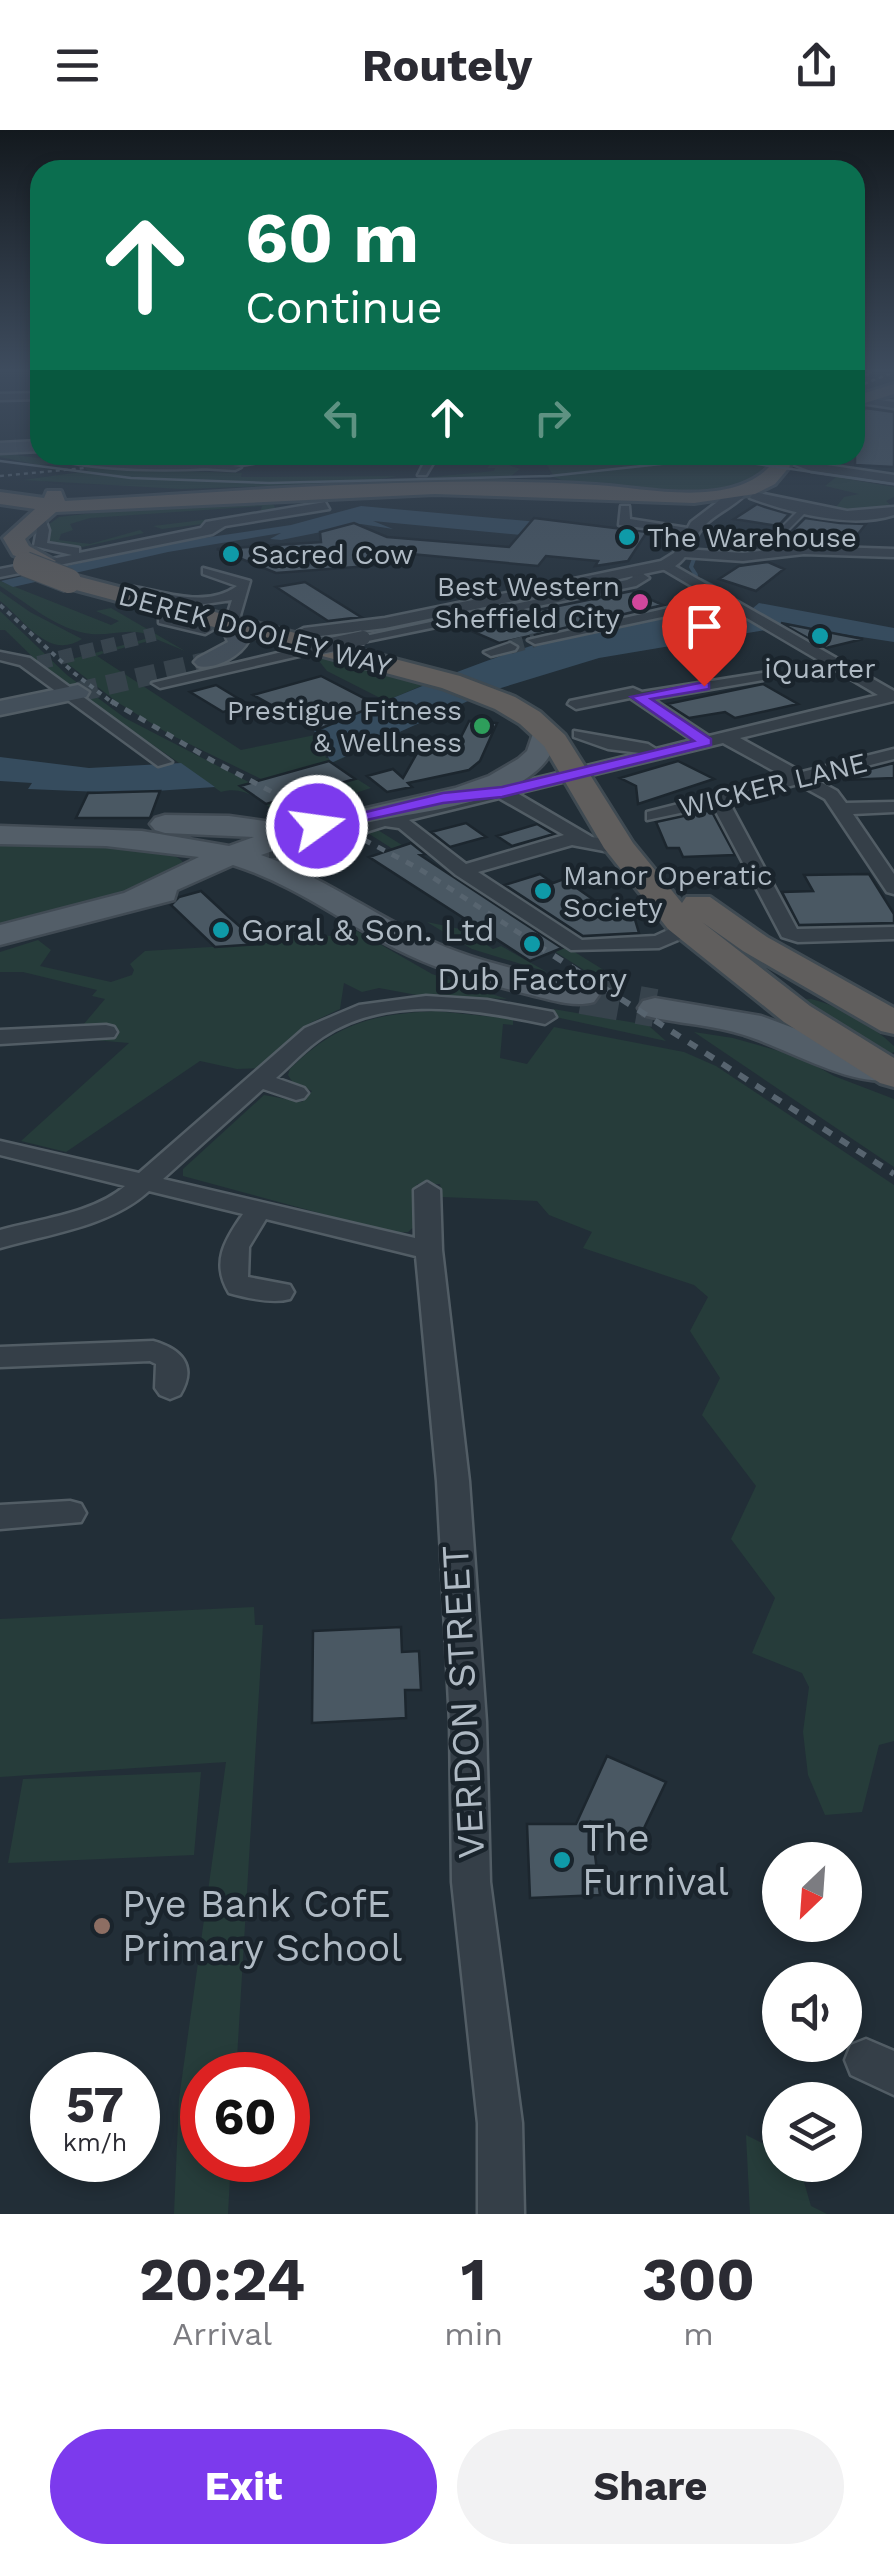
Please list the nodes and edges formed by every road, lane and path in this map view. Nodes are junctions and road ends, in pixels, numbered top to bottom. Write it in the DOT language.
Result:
graph roads {
  1 [pos="425,469"];
  2 [pos="529,469"];
  3 [pos="543,469"];
  4 [pos="771,469"];
  5 [pos="774,469"];
  6 [pos="808,469"];
  7 [pos="422,474"];
  8 [pos="894,480"];
  9 [pos="7,488"];
  10 [pos="742,490"];
  11 [pos="237,496"];
  12 [pos="661,497"];
  13 [pos="622,501"];
  14 [pos="325,506"];
  15 [pos="806,507"];
  16 [pos="278,512"];
  17 [pos="39,516"];
  18 [pos="891,517"];
  19 [pos="220,524"];
  20 [pos="698,525"];
  21 [pos="0,532"];
  22 [pos="0,551"];
  23 [pos="780,552"];
  24 [pos="684,553"];
  25 [pos="894,553"];
  26 [pos="35,562"];
  27 [pos="666,566"];
  28 [pos="208,571"];
  29 [pos="635,572"];
  30 [pos="0,573"];
  31 [pos="78,579"];
  32 [pos="243,588"];
  33 [pos="134,590"];
  34 [pos="729,604"];
  35 [pos="164,620"];
  36 [pos="233,622"];
  37 [pos="188,626"];
  38 [pos="205,630"];
  39 [pos="156,634"];
  40 [pos="534,640"];
  41 [pos="305,642"];
  42 [pos="510,647"];
  43 [pos="491,652"];
  44 [pos="0,656"];
  45 [pos="205,662"];
  46 [pos="34,664"];
  47 [pos="0,673"];
  48 [pos="441,674"];
  49 [pos="763,675"];
  50 [pos="160,683"];
  51 [pos="73,693"];
  52 [pos="503,693"];
  53 [pos="636,695"];
  54 [pos="884,699"];
  55 [pos="576,704"];
  56 [pos="0,708"];
  57 [pos="545,732"];
  58 [pos="580,734"];
  59 [pos="725,738"];
  60 [pos="697,745"];
  61 [pos="894,754"];
  62 [pos="164,762"];
  63 [pos="589,771"];
  64 [pos="803,778"];
  65 [pos="502,792"];
  66 [pos="443,798"];
  67 [pos="718,798"];
  68 [pos="894,807"];
  69 [pos="842,809"];
  70 [pos="652,816"];
  71 [pos="395,822"];
  72 [pos="0,824"];
  73 [pos="112,826"];
  74 [pos="0,835"];
  75 [pos="584,839"];
  76 [pos="620,848"];
  77 [pos="270,849"];
  78 [pos="190,867"];
  79 [pos="463,872"];
  80 [pos="894,888"];
  81 [pos="324,892"];
  82 [pos="82,916"];
  83 [pos="680,922"];
  84 [pos="894,933"];
  85 [pos="0,936"];
  86 [pos="0,944"];
  87 [pos="438,954"];
  88 [pos="772,994"];
  89 [pos="582,995"];
  90 [pos="849,999"];
  91 [pos="544,1017"];
  92 [pos="892,1023"];
  93 [pos="106,1032"];
  94 [pos="0,1036"];
  95 [pos="891,1071"];
  96 [pos="261,1082"];
  97 [pos="296,1093"];
  98 [pos="0,1148"];
  99 [pos="141,1184"];
  100 [pos="427,1190"];
  101 [pos="258,1212"];
  102 [pos="0,1239"];
  103 [pos="429,1250"];
  104 [pos="280,1292"];
  105 [pos="0,1357"];
  106 [pos="170,1388"];
  107 [pos="70,1513"];
  108 [pos="0,1517"];
  109 [pos="501,2214"];
  1 -- 7 [label="street"];
  2 -- 9 [label="highway"];
  3 -- 13 [label="highway"];
  4 -- 10 [label="highway"];
  5 -- 15 [label="street"];
  6 -- 8 [label="street"];
  9 -- 17 [label="highway"];
  9 -- 17 [label="highway"];
  10 -- 12 [label="highway"];
  10 -- 20 [label="street"];
  11 -- 13 [label="highway"];
  11 -- 16 [label="street"];
  11 -- 17 [label="highway"];
  12 -- 13 [label="highway"];
  12 -- 20 [label="street"];
  13 -- 20 [label="street"];
  14 -- 16 [label="street"];
  15 -- 18 [label="street"];
  15 -- 23 [label="street"];
  16 -- 19 [label="street"];
  17 -- 19 [label="street"];
  17 -- 21 [label="highway"];
  17 -- 26 [label="highway"];
  19 -- 30 [label="street"];
  20 -- 24 [label="street"];
  22 -- 26 [label="highway, DEREK DOOLEY WAY"];
  23 -- 24 [label="street"];
  23 -- 25 [label="street"];
  24 -- 27 [label="street"];
  26 -- 31 [label="highway, DEREK DOOLEY WAY, bridge"];
  27 -- 29 [label="street"];
  27 -- 34 [label="street"];
  28 -- 32 [label="street"];
  29 -- 41 [label="street"];
  29 -- 41 [label="street, bridge"];
  31 -- 33 [label="highway, DEREK DOOLEY WAY"];
  31 -- 36 [label="highway, DEREK DOOLEY WAY"];
  32 -- 33 [label="street"];
  32 -- 36 [label="street"];
  33 -- 36 [label="highway, DEREK DOOLEY WAY"];
  34 -- 40 [label="street"];
  34 -- 54 [label="street"];
  35 -- 37 [label="street"];
  36 -- 41 [label="highway, DEREK DOOLEY WAY"];
  36 -- 45 [label="main road"];
  36 -- 48 [label="highway, DEREK DOOLEY WAY"];
  37 -- 38 [label="street"];
  37 -- 39 [label="street"];
  41 -- 48 [label="highway, DEREK DOOLEY WAY"];
  41 -- 50 [label="street"];
  42 -- 43 [label="street"];
  44 -- 46 [label="street"];
  46 -- 47 [label="street"];
  46 -- 51 [label="street"];
  48 -- 52 [label="highway, DEREK DOOLEY WAY"];
  49 -- 53 [label="street"];
  51 -- 56 [label="main road"];
  51 -- 62 [label="street"];
  52 -- 57 [label="highway, DEREK DOOLEY WAY"];
  52 -- 58 [label="highway, DEREK DOOLEY WAY"];
  53 -- 55 [label="street"];
  53 -- 60 [label="street"];
  54 -- 59 [label="street"];
  57 -- 63 [label="highway, DEREK DOOLEY WAY"];
  57 -- 66 [label="main road"];
  58 -- 60 [label="street"];
  58 -- 63 [label="highway, DEREK DOOLEY WAY"];
  59 -- 60 [label="street"];
  59 -- 64 [label="street"];
  60 -- 63 [label="street"];
  61 -- 64 [label="street, WICKER LANE"];
  63 -- 65 [label="street"];
  63 -- 76 [label="highway, DEREK DOOLEY WAY"];
  63 -- 90 [label="highway, DEREK DOOLEY WAY"];
  64 -- 67 [label="street, WICKER LANE"];
  64 -- 69 [label="street"];
  65 -- 66 [label="street"];
  65 -- 71 [label="street"];
  65 -- 75 [label="street"];
  66 -- 77 [label="main road"];
  67 -- 70 [label="street, WICKER LANE"];
  67 -- 84 [label="street"];
  68 -- 69 [label="street"];
  69 -- 80 [label="street"];
  71 -- 77 [label="street"];
  71 -- 79 [label="street"];
  72 -- 73 [label="main road"];
  73 -- 77 [label="main road"];
  73 -- 77 [label="main road"];
  74 -- 78 [label="main road"];
  75 -- 76 [label="street"];
  75 -- 79 [label="street"];
  76 -- 83 [label="highway, DEREK DOOLEY WAY"];
  77 -- 78 [label="main road"];
  77 -- 78 [label="main road"];
  77 -- 81 [label="main road"];
  77 -- 87 [label="main road"];
  78 -- 81 [label="main road"];
  78 -- 82 [label="main road"];
  79 -- 83 [label="street"];
  81 -- 87 [label="main road"];
  82 -- 85 [label="main road"];
  82 -- 86 [label="main road"];
  83 -- 88 [label="highway, DEREK DOOLEY WAY"];
  87 -- 89 [label="main road"];
  88 -- 90 [label="highway"];
  88 -- 95 [label="highway, DEREK DOOLEY WAY"];
  88 -- 95 [label="main road"];
  90 -- 92 [label="highway, DEREK DOOLEY WAY"];
  91 -- 96 [label="street"];
  93 -- 94 [label="street"];
  96 -- 97 [label="street"];
  96 -- 99 [label="street"];
  98 -- 99 [label="street"];
  99 -- 101 [label="street"];
  99 -- 102 [label="street"];
  100 -- 103 [label="street, VERDON STREET"];
  101 -- 103 [label="street"];
  101 -- 104 [label="street"];
  103 -- 109 [label="street, VERDON STREET"];
  105 -- 106 [label="street"];
  107 -- 108 [label="street"];
}
